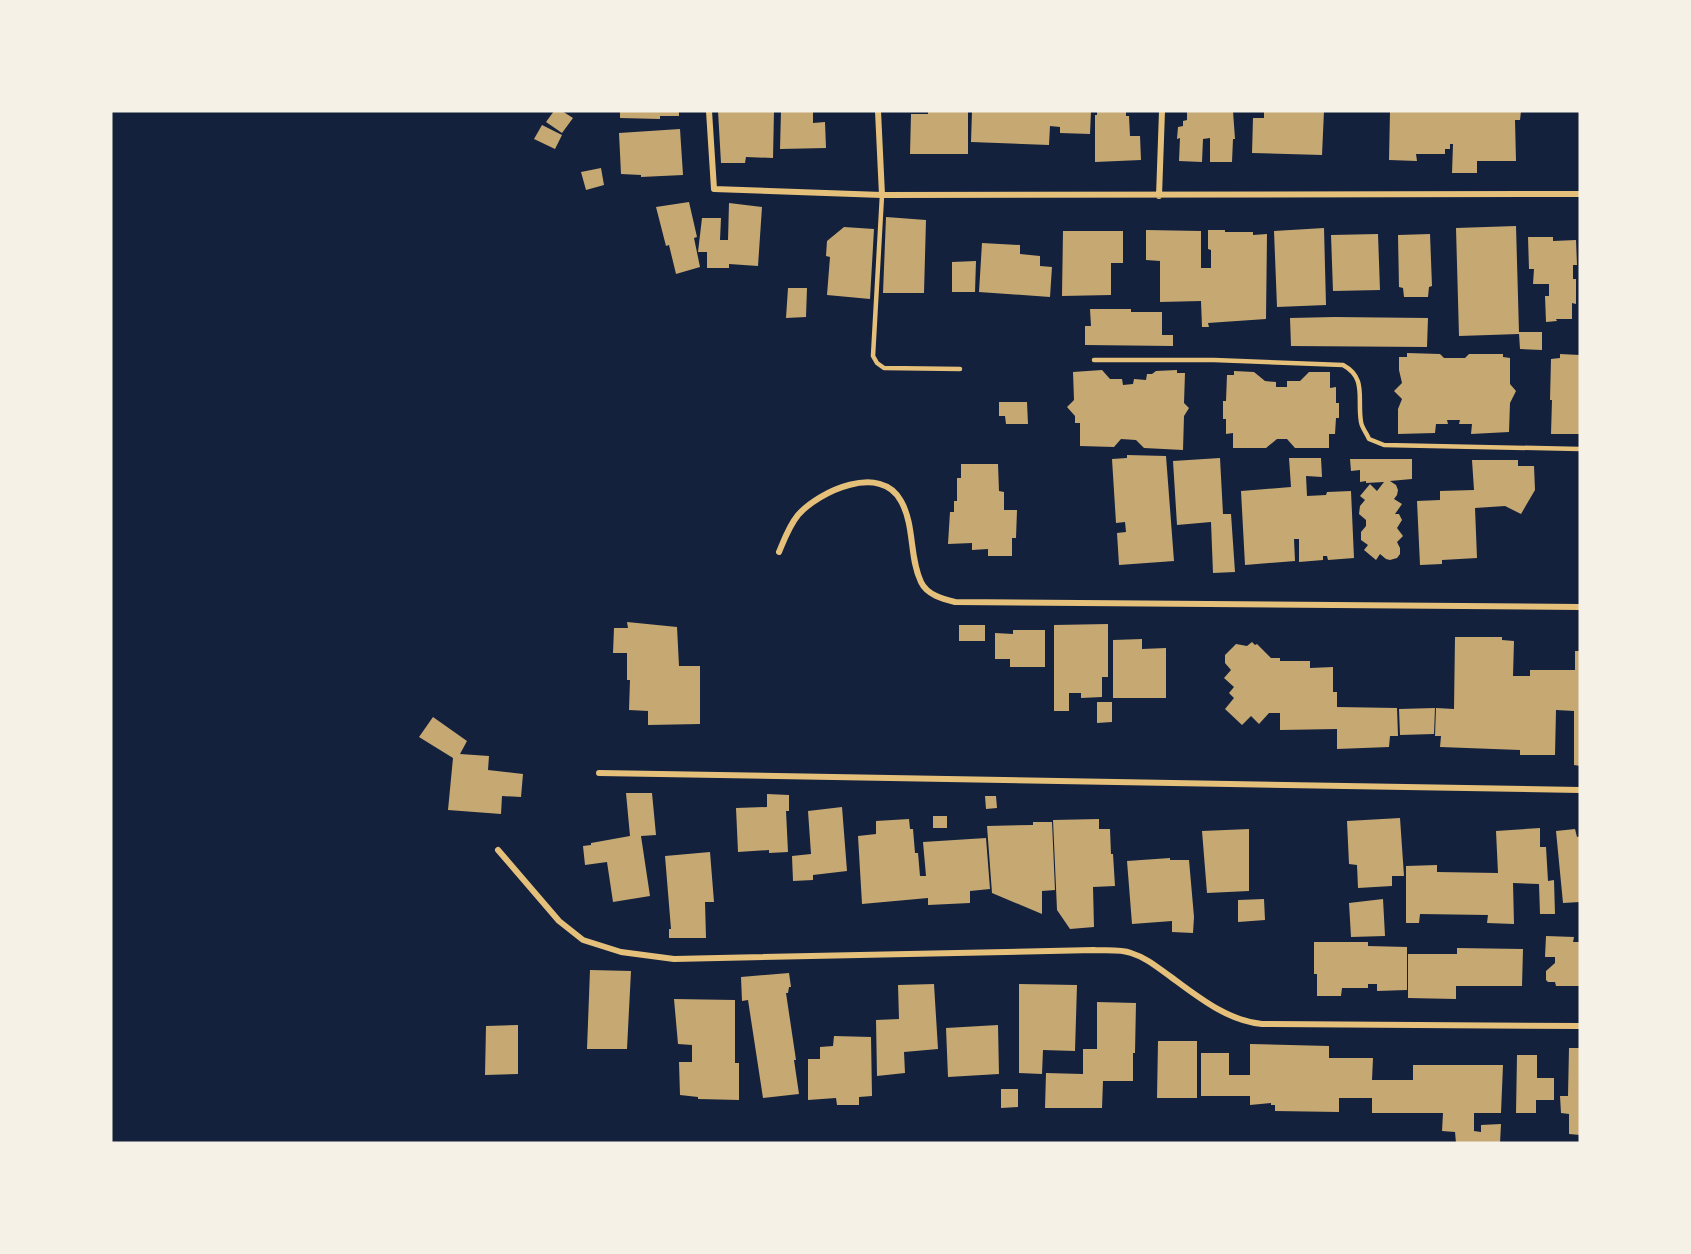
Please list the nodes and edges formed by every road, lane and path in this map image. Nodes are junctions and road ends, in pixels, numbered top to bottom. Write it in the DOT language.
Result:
graph roads {
  1 [pos="709,111"];
  2 [pos="878,111"];
  3 [pos="1162,111"];
  4 [pos="1580,194"];
  5 [pos="882,195"];
  6 [pos="1159,196"];
  7 [pos="1094,360"];
  8 [pos="960,369"];
  9 [pos="1580,449"];
  10 [pos="779,552"];
  11 [pos="1580,607"];
  12 [pos="599,773"];
  13 [pos="1580,790"];
  14 [pos="498,850"];
  15 [pos="1580,1026"];
  1 -- 5 [label="street"];
  2 -- 5 [label="street"];
  3 -- 6 [label="street"];
  4 -- 6 [label="street"];
  5 -- 6 [label="street"];
  5 -- 8 [label="lane"];
  7 -- 9 [label="lane"];
  10 -- 11 [label="street"];
  12 -- 13 [label="street"];
  14 -- 15 [label="street"];
}
